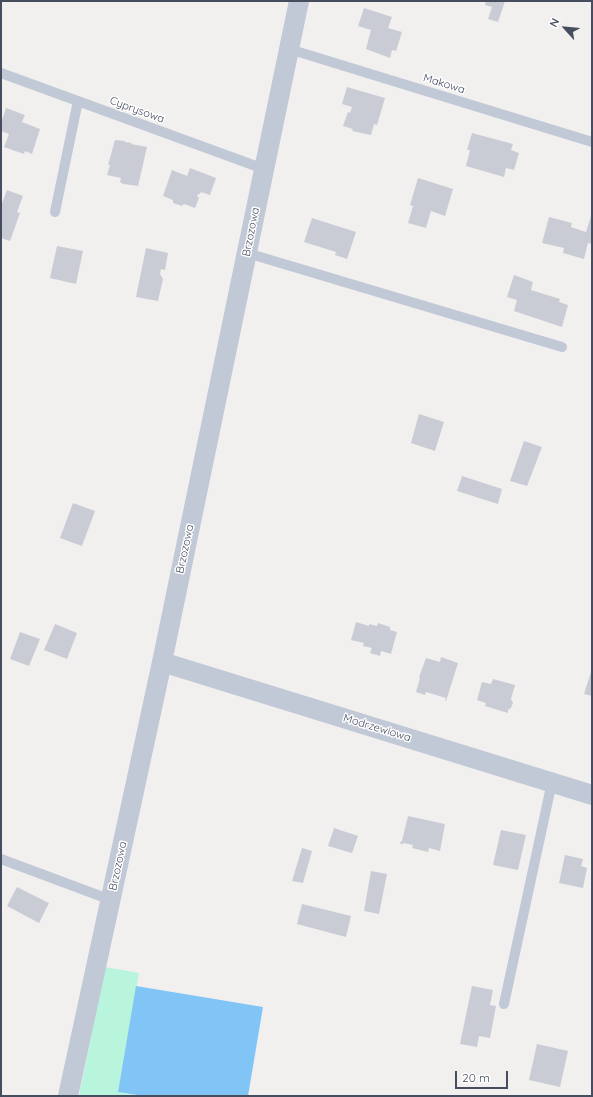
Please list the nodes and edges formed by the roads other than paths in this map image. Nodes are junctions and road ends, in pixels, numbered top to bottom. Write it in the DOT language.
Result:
graph roads {
  1 [pos="299,1"];
  2 [pos="289,49"];
  3 [pos="1,73"];
  4 [pos="78,101"];
  5 [pos="592,142"];
  6 [pos="264,169"];
  7 [pos="55,212"];
  8 [pos="247,253"];
  9 [pos="562,347"];
  10 [pos="162,662"];
  11 [pos="552,782"];
  12 [pos="592,795"];
  13 [pos="1,859"];
  14 [pos="111,900"];
  15 [pos="504,1004"];
  16 [pos="68,1096"];
  1 -- 2 [label="street, Brzozowa"];
  2 -- 5 [label="lane, Makowa"];
  2 -- 6 [label="street, Brzozowa"];
  3 -- 4 [label="lane, Cyprysowa"];
  4 -- 6 [label="lane, Cyprysowa"];
  4 -- 7 [label="lane"];
  6 -- 8 [label="street, Brzozowa"];
  8 -- 9 [label="lane"];
  8 -- 10 [label="street, Brzozowa"];
  10 -- 11 [label="street, Modrzewiowa"];
  10 -- 14 [label="street, Brzozowa"];
  11 -- 12 [label="street, Modrzewiowa"];
  11 -- 15 [label="lane"];
  13 -- 14 [label="lane"];
  14 -- 16 [label="street, Brzozowa"];
}
